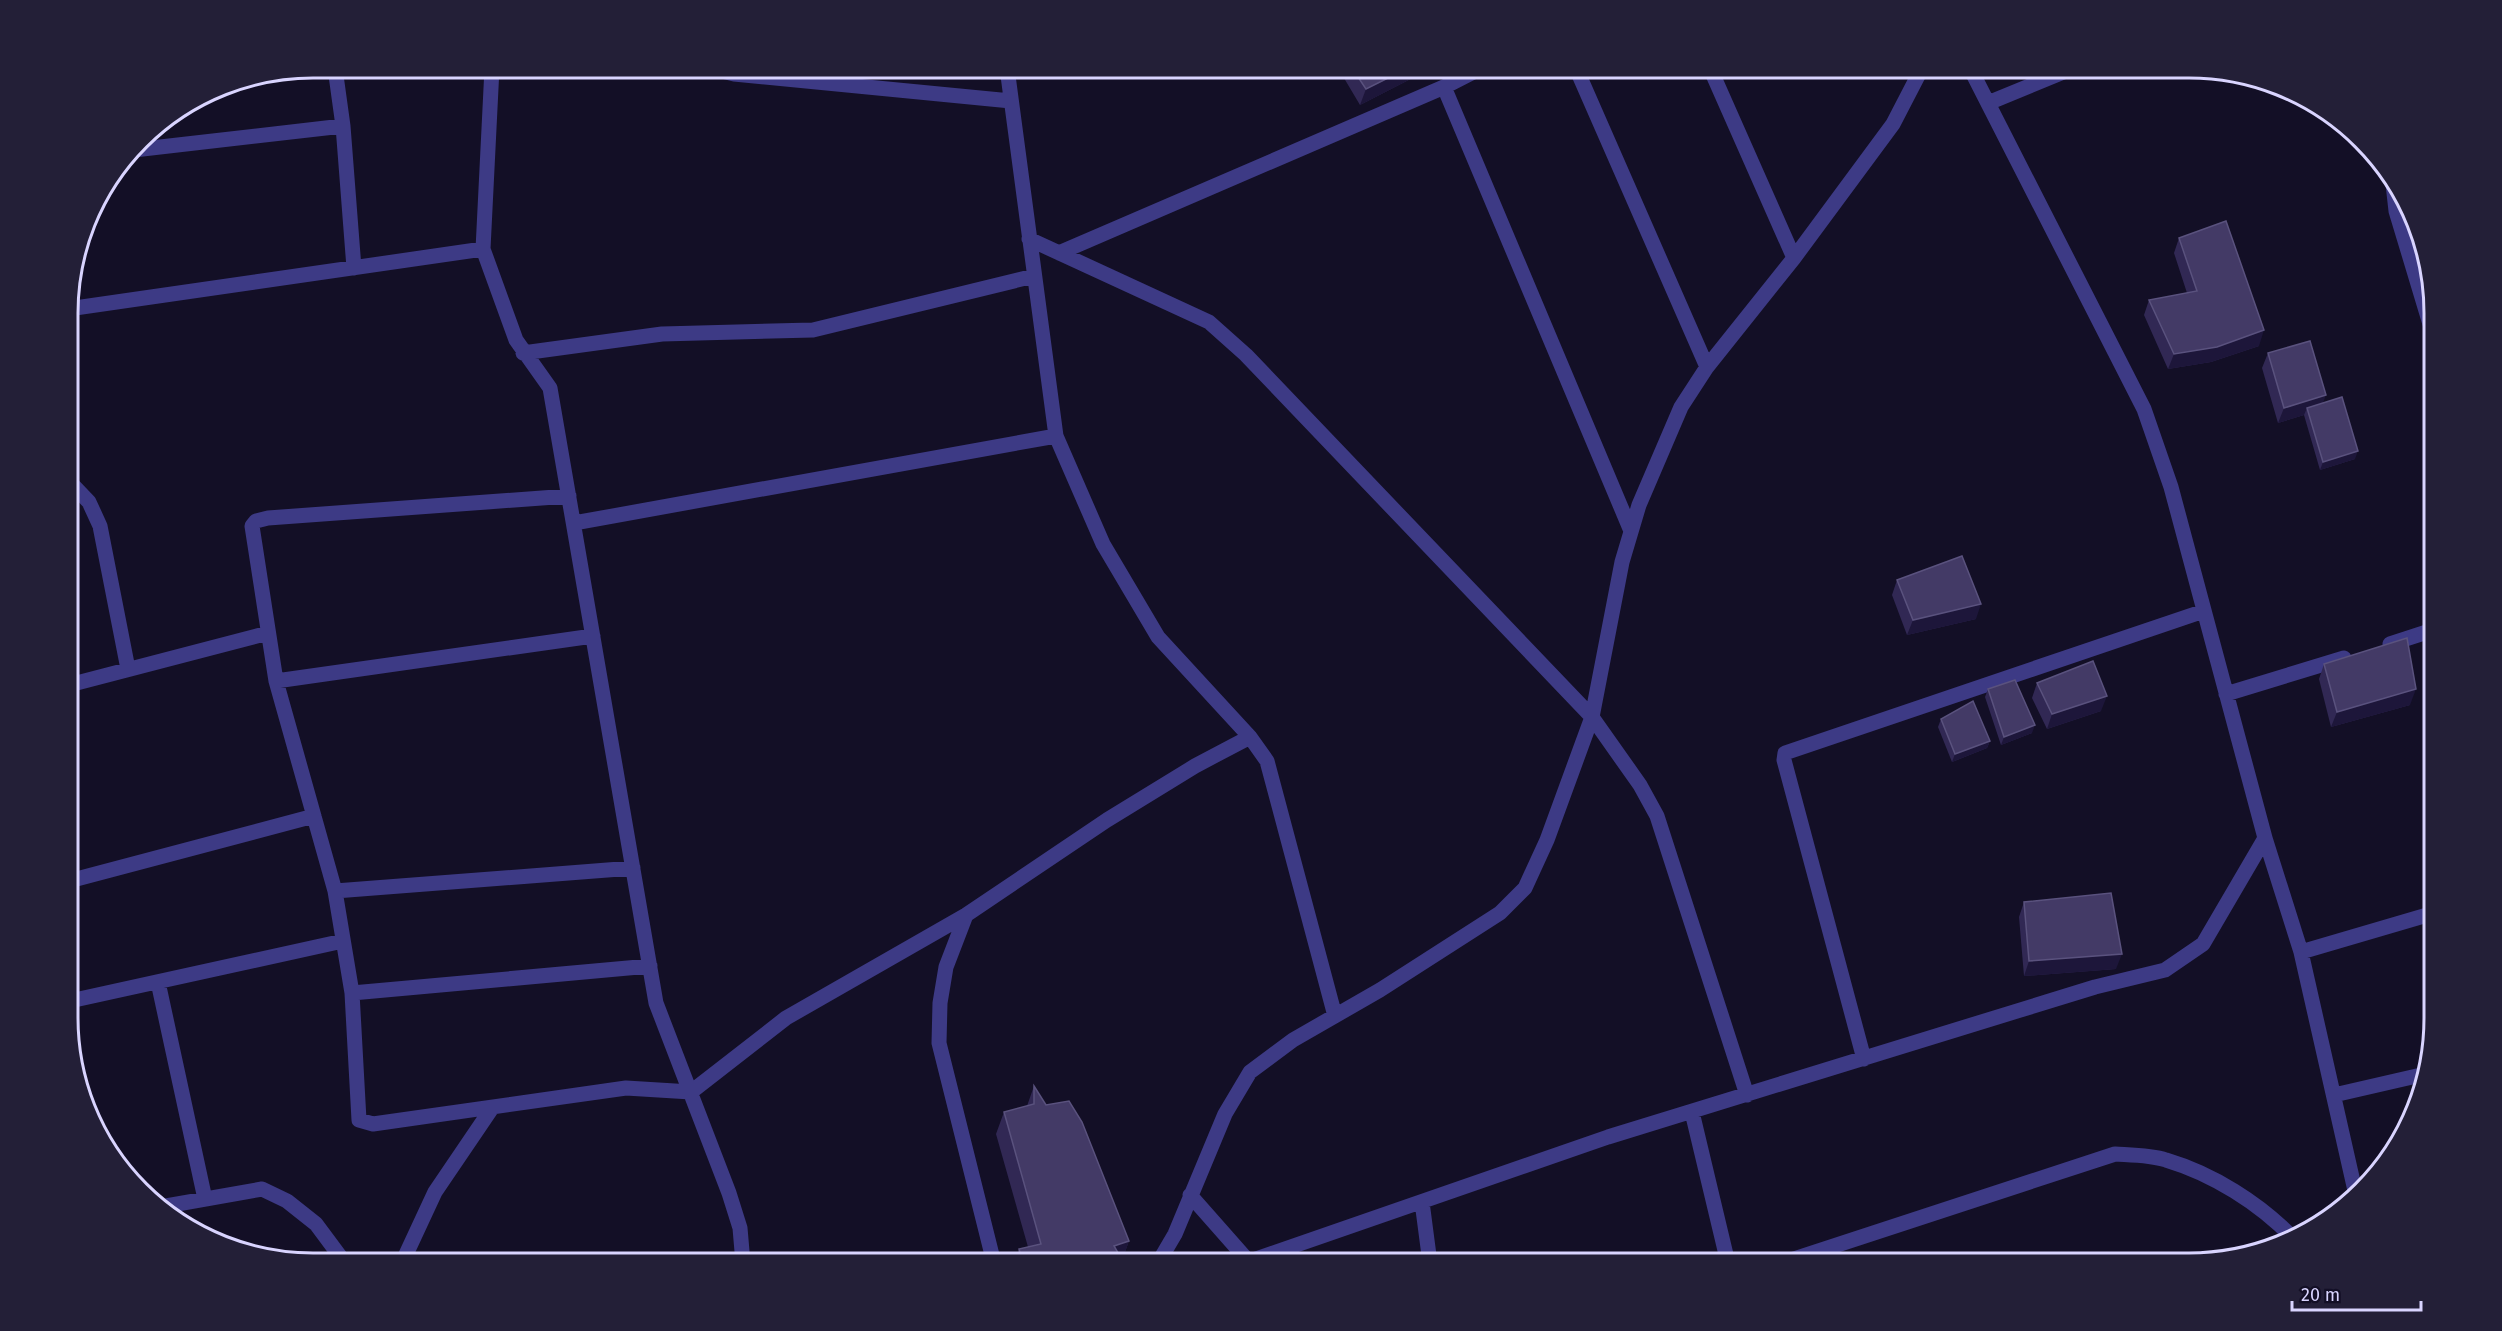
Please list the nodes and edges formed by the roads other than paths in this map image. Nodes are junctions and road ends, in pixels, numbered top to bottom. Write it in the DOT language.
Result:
graph roads {
  1 [pos="336,78"];
  2 [pos="492,78"];
  3 [pos="775,78"];
  4 [pos="1008,78"];
  5 [pos="1462,78"];
  6 [pos="1580,78"];
  7 [pos="1714,78"];
  8 [pos="1917,78"];
  9 [pos="1975,78"];
  10 [pos="2049,78"];
  11 [pos="1444,87"];
  12 [pos="1011,101"];
  13 [pos="1988,103"];
  14 [pos="343,126"];
  15 [pos="145,149"];
  16 [pos="2396,201"];
  17 [pos="1029,239"];
  18 [pos="483,249"];
  19 [pos="1059,253"];
  20 [pos="1794,258"];
  21 [pos="354,268"];
  22 [pos="1034,276"];
  23 [pos="2423,302"];
  24 [pos="78,308"];
  25 [pos="523,353"];
  26 [pos="1707,367"];
  27 [pos="1056,436"];
  28 [pos="78,490"];
  29 [pos="569,495"];
  30 [pos="574,523"];
  31 [pos="1631,531"];
  32 [pos="2204,610"];
  33 [pos="268,633"];
  34 [pos="2424,633"];
  35 [pos="593,636"];
  36 [pos="2379,647"];
  37 [pos="2357,654"];
  38 [pos="128,669"];
  39 [pos="276,681"];
  40 [pos="78,683"];
  41 [pos="2226,694"];
  42 [pos="1592,717"];
  43 [pos="1250,737"];
  44 [pos="314,816"];
  45 [pos="2265,838"];
  46 [pos="633,868"];
  47 [pos="78,879"];
  48 [pos="335,891"];
  49 [pos="966,915"];
  50 [pos="2424,917"];
  51 [pos="343,941"];
  52 [pos="2301,952"];
  53 [pos="650,966"];
  54 [pos="158,982"];
  55 [pos="352,993"];
  56 [pos="78,999"];
  57 [pos="1335,1016"];
  58 [pos="1864,1059"];
  59 [pos="2417,1076"];
  60 [pos="691,1092"];
  61 [pos="1747,1095"];
  62 [pos="2334,1095"];
  63 [pos="492,1108"];
  64 [pos="1692,1112"];
  65 [pos="2354,1185"];
  66 [pos="1190,1196"];
  67 [pos="205,1199"];
  68 [pos="1422,1202"];
  69 [pos="171,1205"];
  70 [pos="2287,1232"];
  71 [pos="338,1253"];
  72 [pos="407,1253"];
  73 [pos="742,1253"];
  74 [pos="992,1253"];
  75 [pos="1164,1253"];
  76 [pos="1242,1253"];
  77 [pos="1276,1253"];
  78 [pos="1429,1253"];
  79 [pos="1726,1253"];
  80 [pos="1813,1253"];
  1 -- 14 [label="street"];
  2 -- 18 [label="street"];
  3 -- 12 [label="street"];
  4 -- 12 [label="street"];
  5 -- 11 [label="street"];
  6 -- 26 [label="street"];
  7 -- 20 [label="street"];
  8 -- 20 [label="street"];
  9 -- 13 [label="street"];
  10 -- 13 [label="street"];
  11 -- 19 [label="street"];
  11 -- 31 [label="street"];
  12 -- 17 [label="street"];
  13 -- 32 [label="street"];
  14 -- 15 [label="street"];
  14 -- 21 [label="street"];
  16 -- 23 [label="street"];
  17 -- 19 [label="street"];
  17 -- 22 [label="street"];
  18 -- 21 [label="street"];
  18 -- 25 [label="street"];
  19 -- 42 [label="street"];
  20 -- 26 [label="street"];
  21 -- 24 [label="street"];
  22 -- 25 [label="street"];
  22 -- 27 [label="street"];
  25 -- 29 [label="street"];
  26 -- 31 [label="street"];
  27 -- 30 [label="street"];
  27 -- 43 [label="street"];
  28 -- 38 [label="street"];
  29 -- 30 [label="street"];
  29 -- 33 [label="street"];
  30 -- 35 [label="street"];
  31 -- 42 [label="street"];
  32 -- 41 [label="street"];
  32 -- 58 [label="street"];
  33 -- 38 [label="street"];
  33 -- 39 [label="street"];
  34 -- 36 [label="street"];
  35 -- 39 [label="street"];
  35 -- 46 [label="street"];
  37 -- 41 [label="street"];
  38 -- 40 [label="street"];
  39 -- 44 [label="street"];
  41 -- 45 [label="street"];
  42 -- 57 [label="street"];
  42 -- 61 [label="street"];
  43 -- 49 [label="street"];
  43 -- 57 [label="street"];
  44 -- 47 [label="street"];
  44 -- 48 [label="street"];
  45 -- 52 [label="street"];
  45 -- 58 [label="street"];
  46 -- 48 [label="street"];
  46 -- 53 [label="street"];
  48 -- 51 [label="street"];
  49 -- 60 [label="street"];
  49 -- 74 [label="street"];
  50 -- 52 [label="street"];
  51 -- 54 [label="street"];
  51 -- 55 [label="street"];
  52 -- 62 [label="street"];
  53 -- 55 [label="street"];
  53 -- 60 [label="street"];
  54 -- 56 [label="street"];
  54 -- 67 [label="street"];
  55 -- 63 [label="street"];
  57 -- 66 [label="street"];
  58 -- 61 [label="street"];
  59 -- 62 [label="street"];
  60 -- 63 [label="street"];
  60 -- 73 [label="street"];
  61 -- 64 [label="street"];
  62 -- 65 [label="street"];
  63 -- 72 [label="street"];
  64 -- 68 [label="street"];
  64 -- 79 [label="street"];
  66 -- 75 [label="street"];
  66 -- 76 [label="street"];
  67 -- 69 [label="street"];
  67 -- 71 [label="street"];
  68 -- 77 [label="street"];
  68 -- 78 [label="street"];
  70 -- 80 [label="street"];
}
